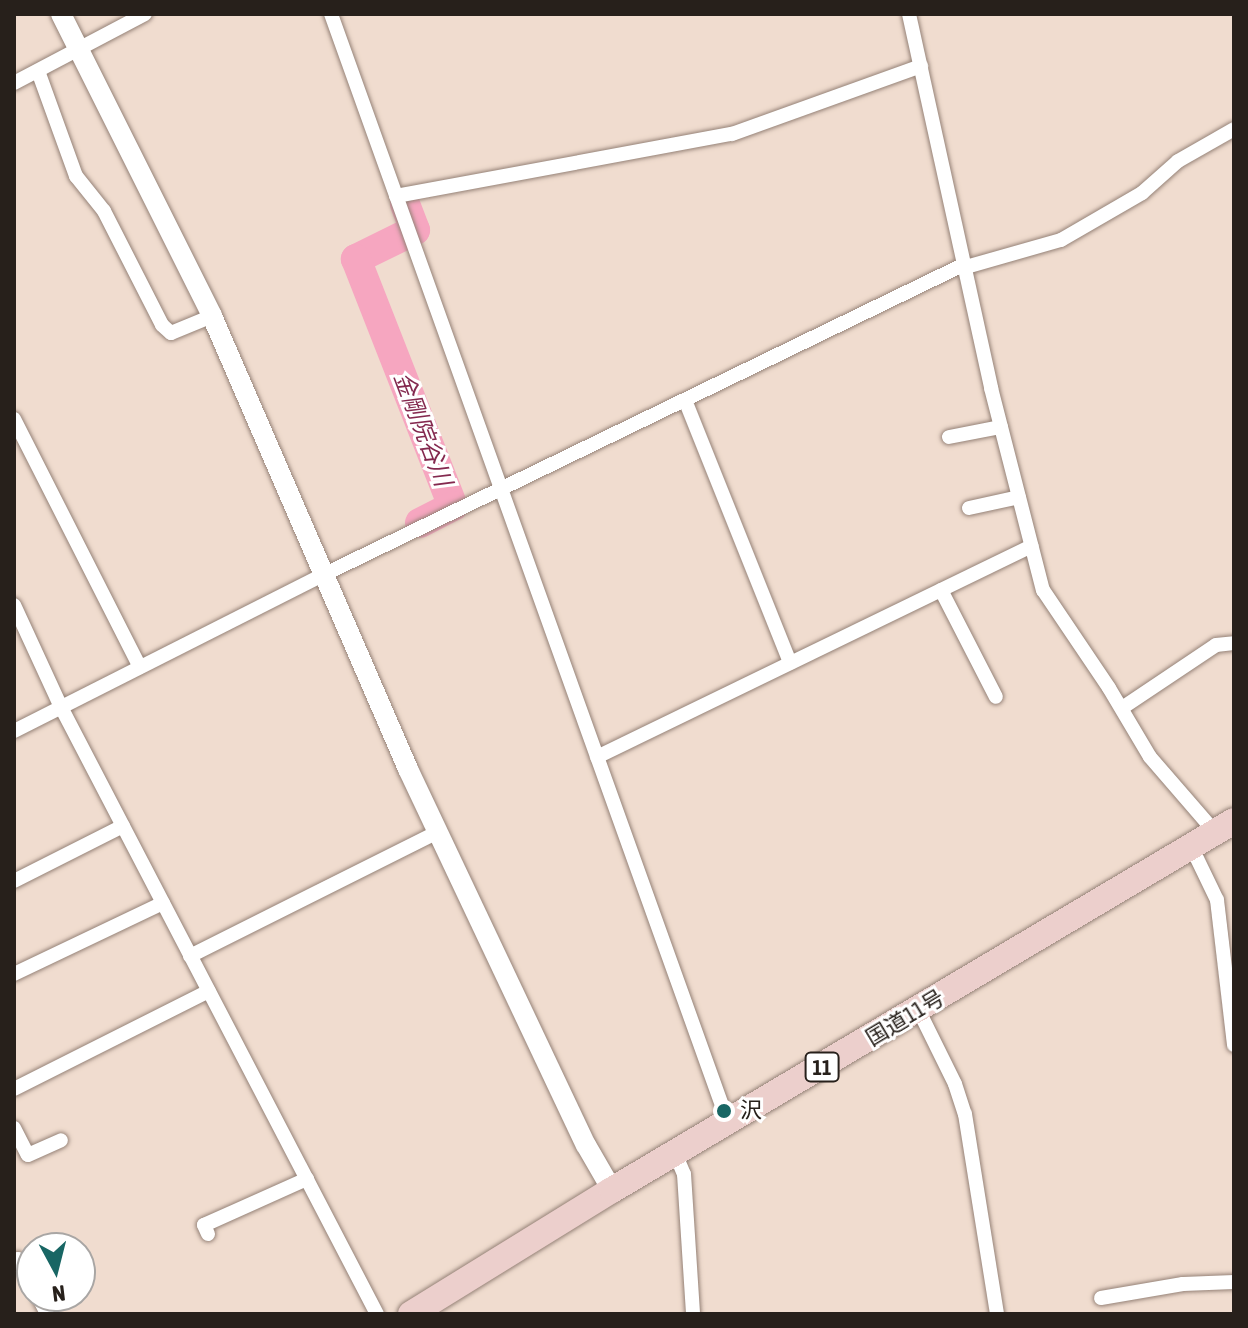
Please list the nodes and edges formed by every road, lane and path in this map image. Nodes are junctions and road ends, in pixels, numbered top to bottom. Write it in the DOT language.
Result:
graph roads {
  1 [pos="61,14"];
  2 [pos="145,14"];
  3 [pos="331,14"];
  4 [pos="909,14"];
  5 [pos="77,50"];
  6 [pos="921,66"];
  7 [pos="38,71"];
  8 [pos="14,83"];
  9 [pos="1234,129"];
  10 [pos="396,196"];
  11 [pos="965,266"];
  12 [pos="212,316"];
  13 [pos="685,400"];
  14 [pos="14,419"];
  15 [pos="1001,427"];
  16 [pos="949,437"];
  17 [pos="500,490"];
  18 [pos="1019,497"];
  19 [pos="969,508"];
  20 [pos="1031,546"];
  21 [pos="323,575"];
  22 [pos="941,590"];
  23 [pos="14,605"];
  24 [pos="1234,643"];
  25 [pos="790,663"];
  26 [pos="140,667"];
  27 [pos="996,697"];
  28 [pos="61,707"];
  29 [pos="1122,708"];
  30 [pos="14,731"];
  31 [pos="597,757"];
  32 [pos="123,826"];
  33 [pos="1224,826"];
  34 [pos="438,832"];
  35 [pos="1191,846"];
  36 [pos="14,881"];
  37 [pos="163,903"];
  38 [pos="190,956"];
  39 [pos="14,974"];
  40 [pos="209,991"];
  41 [pos="919,1011"];
  42 [pos="1234,1045"];
  43 [pos="14,1089"];
  44 [pos="728,1122"];
  45 [pos="14,1128"];
  46 [pos="61,1140"];
  47 [pos="675,1153"];
  48 [pos="307,1179"];
  49 [pos="612,1190"];
  50 [pos="208,1234"];
  51 [pos="1234,1282"];
  52 [pos="1101,1298"];
  53 [pos="377,1314"];
  54 [pos="411,1314"];
  55 [pos="693,1314"];
  56 [pos="997,1314"];
  1 -- 5 [label="street"];
  2 -- 5 [label="street"];
  3 -- 10 [label="street"];
  4 -- 6 [label="street"];
  5 -- 7 [label="street"];
  5 -- 12 [label="street"];
  6 -- 10 [label="street"];
  6 -- 11 [label="street"];
  7 -- 8 [label="street"];
  7 -- 12 [label="street"];
  9 -- 11 [label="street"];
  10 -- 17 [label="street"];
  11 -- 13 [label="street"];
  11 -- 15 [label="street"];
  12 -- 21 [label="street"];
  13 -- 17 [label="street"];
  13 -- 25 [label="street"];
  14 -- 26 [label="street"];
  15 -- 16 [label="street"];
  15 -- 18 [label="street"];
  17 -- 21 [label="street"];
  17 -- 31 [label="street"];
  18 -- 19 [label="street"];
  18 -- 20 [label="street"];
  20 -- 22 [label="street"];
  20 -- 29 [label="street"];
  21 -- 26 [label="street"];
  21 -- 34 [label="street"];
  22 -- 25 [label="street"];
  22 -- 27 [label="street"];
  23 -- 28 [label="street"];
  24 -- 29 [label="street"];
  25 -- 31 [label="street"];
  26 -- 28 [label="street"];
  28 -- 30 [label="street"];
  28 -- 32 [label="street"];
  29 -- 33 [label="street"];
  31 -- 44 [label="street"];
  32 -- 36 [label="street"];
  32 -- 37 [label="street"];
  33 -- 35 [label="highway, 国道11号 / 11"];
  34 -- 38 [label="street"];
  34 -- 49 [label="street"];
  35 -- 41 [label="highway, 国道11号 / 11"];
  35 -- 42 [label="street"];
  37 -- 38 [label="street"];
  37 -- 39 [label="street"];
  38 -- 40 [label="street"];
  40 -- 43 [label="street"];
  40 -- 48 [label="street"];
  41 -- 44 [label="highway, 国道11号 / 11"];
  41 -- 56 [label="street"];
  44 -- 47 [label="highway, 国道11号 / 11"];
  45 -- 46 [label="street"];
  47 -- 49 [label="highway, 国道11号 / 11"];
  47 -- 55 [label="street"];
  48 -- 50 [label="street"];
  48 -- 53 [label="street"];
  49 -- 54 [label="highway, 国道11号 / 11"];
  51 -- 52 [label="street"];
}
